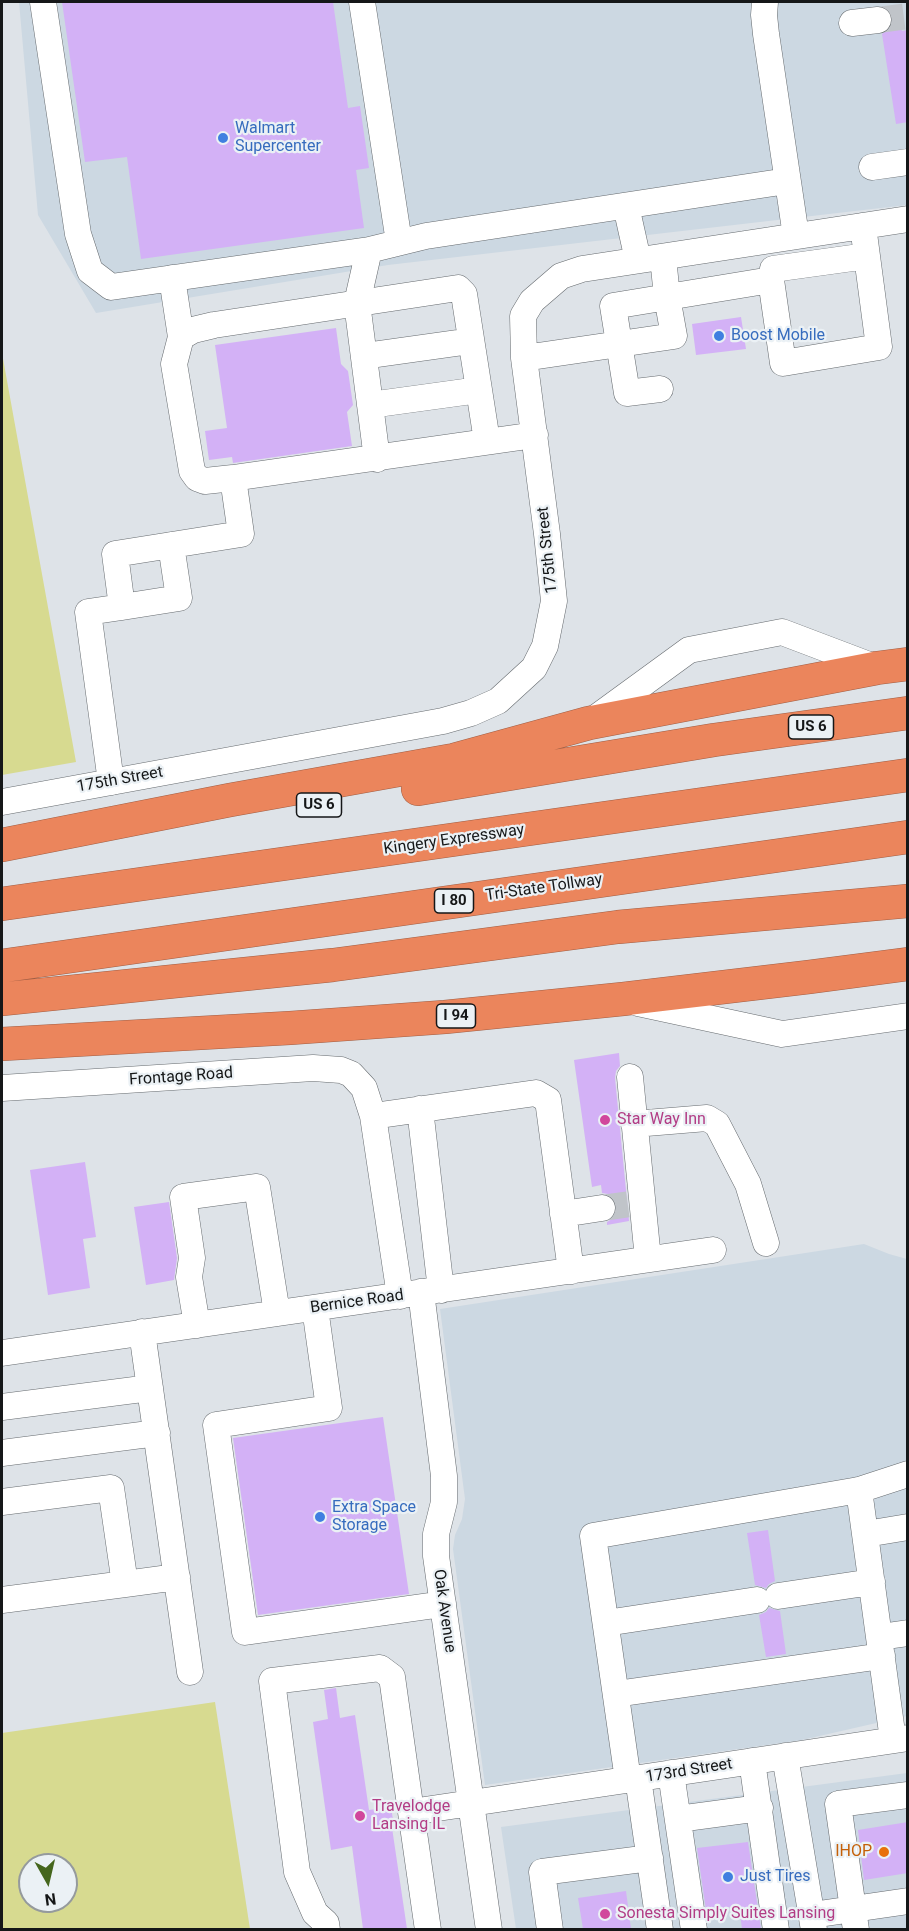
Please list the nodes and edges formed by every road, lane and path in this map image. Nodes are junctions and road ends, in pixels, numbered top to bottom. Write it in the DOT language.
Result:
graph roads {
  1 [pos="43,2"];
  2 [pos="362,2"];
  3 [pos="765,2"];
  4 [pos="878,20"];
  5 [pos="852,23"];
  6 [pos="908,162"];
  7 [pos="872,167"];
  8 [pos="787,181"];
  9 [pos="626,206"];
  10 [pos="908,219"];
  11 [pos="862,226"];
  12 [pos="796,236"];
  13 [pos="399,242"];
  14 [pos="369,250"];
  15 [pos="867,256"];
  16 [pos="650,259"];
  17 [pos="172,278"];
  18 [pos="771,280"];
  19 [pos="667,297"];
  20 [pos="357,303"];
  21 [pos="181,337"];
  22 [pos="471,341"];
  23 [pos="620,344"];
  24 [pos="363,356"];
  25 [pos="524,358"];
  26 [pos="660,389"];
  27 [pos="479,390"];
  28 [pos="370,405"];
  29 [pos="535,435"];
  30 [pos="487,441"];
  31 [pos="377,459"];
  32 [pos="233,478"];
  33 [pos="171,545"];
  34 [pos="122,607"];
  35 [pos="892,666"];
  36 [pos="908,713"];
  37 [pos="589,723"];
  38 [pos="908,775"];
  39 [pos="111,782"];
  40 [pos="2,802"];
  41 [pos="908,837"];
  42 [pos="2,845"];
  43 [pos="2,857"];
  44 [pos="908,888"];
  45 [pos="908,902"];
  46 [pos="2,904"];
  47 [pos="796,911"];
  48 [pos="908,963"];
  49 [pos="2,966"];
  50 [pos="2,999"];
  51 [pos="623,999"];
  52 [pos="908,1016"];
  53 [pos="2,1044"];
  54 [pos="630,1077"];
  55 [pos="358,1080"];
  56 [pos="2,1088"];
  57 [pos="420,1109"];
  58 [pos="373,1116"];
  59 [pos="634,1124"];
  60 [pos="602,1208"];
  61 [pos="563,1214"];
  62 [pos="766,1243"];
  63 [pos="713,1250"];
  64 [pos="648,1259"];
  65 [pos="571,1271"];
  66 [pos="421,1292"];
  67 [pos="315,1308"];
  68 [pos="277,1313"];
  69 [pos="197,1325"];
  70 [pos="142,1332"];
  71 [pos="2,1353"];
  72 [pos="150,1388"];
  73 [pos="2,1407"];
  74 [pos="156,1433"];
  75 [pos="2,1453"];
  76 [pos="908,1474"];
  77 [pos="859,1490"];
  78 [pos="2,1502"];
  79 [pos="908,1527"];
  80 [pos="866,1534"];
  81 [pos="177,1577"];
  82 [pos="872,1582"];
  83 [pos="125,1584"];
  84 [pos="2,1600"];
  85 [pos="442,1604"];
  86 [pos="606,1623"];
  87 [pos="908,1633"];
  88 [pos="881,1647"];
  89 [pos="190,1672"];
  90 [pos="897,1681"];
  91 [pos="616,1695"];
  92 [pos="900,1739"];
  93 [pos="785,1756"];
  94 [pos="752,1761"];
  95 [pos="671,1773"];
  96 [pos="633,1779"];
  97 [pos="908,1795"];
  98 [pos="471,1804"];
  99 [pos="760,1808"];
  100 [pos="411,1812"];
  101 [pos="678,1819"];
  102 [pos="650,1858"];
  103 [pos="908,1901"];
  104 [pos="855,1919"];
  105 [pos="813,1922"];
  106 [pos="327,1929"];
  107 [pos="428,1929"];
  108 [pos="489,1929"];
  109 [pos="550,1929"];
  110 [pos="660,1929"];
  111 [pos="694,1929"];
  112 [pos="776,1929"];
  1 -- 17 [label="street"];
  2 -- 13 [label="street"];
  3 -- 8 [label="street"];
  4 -- 5 [label="street"];
  6 -- 7 [label="street"];
  8 -- 9 [label="street"];
  8 -- 12 [label="street"];
  9 -- 13 [label="street"];
  9 -- 16 [label="street"];
  10 -- 11 [label="street, 175th Street"];
  11 -- 12 [label="street, 175th Street"];
  11 -- 15 [label="street"];
  12 -- 16 [label="street, 175th Street"];
  13 -- 14 [label="street"];
  14 -- 17 [label="street"];
  14 -- 20 [label="street"];
  15 -- 18 [label="street"];
  15 -- 18 [label="street"];
  16 -- 19 [label="street"];
  16 -- 25 [label="street, 175th Street"];
  17 -- 21 [label="street"];
  18 -- 19 [label="street"];
  19 -- 23 [label="street"];
  19 -- 23 [label="street"];
  20 -- 21 [label="street"];
  20 -- 22 [label="street"];
  20 -- 24 [label="street"];
  21 -- 32 [label="street"];
  22 -- 24 [label="street"];
  22 -- 27 [label="street"];
  23 -- 25 [label="street"];
  23 -- 26 [label="street"];
  24 -- 28 [label="street"];
  25 -- 29 [label="street, 175th Street"];
  27 -- 28 [label="street"];
  27 -- 30 [label="street"];
  28 -- 31 [label="street"];
  29 -- 30 [label="street"];
  29 -- 39 [label="street, 175th Street"];
  30 -- 31 [label="street"];
  31 -- 32 [label="street"];
  32 -- 33 [label="street"];
  33 -- 34 [label="street"];
  33 -- 34 [label="street"];
  34 -- 39 [label="street"];
  35 -- 37 [label="highway"];
  35 -- 37 [label="street"];
  36 -- 43 [label="highway, US 6"];
  37 -- 42 [label="highway"];
  38 -- 46 [label="highway, Kingery Expressway"];
  39 -- 40 [label="street, 175th Street"];
  41 -- 49 [label="highway, Tri-State Tollway / I 80"];
  44 -- 47 [label="highway"];
  45 -- 47 [label="highway"];
  47 -- 50 [label="highway"];
  48 -- 51 [label="highway, I 94"];
  51 -- 52 [label="street"];
  51 -- 53 [label="highway, I 94"];
  54 -- 59 [label="street"];
  55 -- 56 [label="street, Frontage Road"];
  55 -- 58 [label="street, Oak Avenue"];
  57 -- 58 [label="street"];
  57 -- 61 [label="street"];
  57 -- 66 [label="street"];
  58 -- 66 [label="street, Oak Avenue"];
  59 -- 62 [label="street"];
  59 -- 64 [label="street"];
  60 -- 61 [label="street"];
  61 -- 65 [label="street"];
  63 -- 64 [label="street, Bernice Road"];
  64 -- 65 [label="street, Bernice Road"];
  65 -- 66 [label="street, Bernice Road"];
  66 -- 67 [label="street, Bernice Road"];
  66 -- 85 [label="street, Oak Avenue"];
  67 -- 68 [label="street, Bernice Road"];
  67 -- 85 [label="street"];
  68 -- 69 [label="street, Bernice Road"];
  68 -- 69 [label="street"];
  69 -- 70 [label="street, Bernice Road"];
  70 -- 71 [label="street, Bernice Road"];
  70 -- 72 [label="street"];
  72 -- 73 [label="street"];
  72 -- 74 [label="street"];
  74 -- 75 [label="street"];
  74 -- 81 [label="street"];
  76 -- 77 [label="street"];
  77 -- 80 [label="street"];
  77 -- 86 [label="street"];
  78 -- 83 [label="street"];
  79 -- 80 [label="street"];
  80 -- 82 [label="street"];
  81 -- 83 [label="street"];
  81 -- 89 [label="street"];
  82 -- 86 [label="street"];
  82 -- 88 [label="street"];
  83 -- 84 [label="street"];
  85 -- 98 [label="street, Oak Avenue"];
  86 -- 91 [label="street"];
  87 -- 88 [label="street"];
  88 -- 90 [label="street"];
  88 -- 91 [label="street"];
  90 -- 92 [label="street"];
  91 -- 96 [label="street"];
  92 -- 93 [label="street, 173rd Street"];
  93 -- 94 [label="street, 173rd Street"];
  93 -- 105 [label="street"];
  94 -- 95 [label="street, 173rd Street"];
  94 -- 99 [label="street"];
  95 -- 96 [label="street, 173rd Street"];
  95 -- 101 [label="street"];
  96 -- 98 [label="street, 173rd Street"];
  96 -- 102 [label="street"];
  97 -- 104 [label="street"];
  98 -- 100 [label="street, 173rd Street"];
  98 -- 108 [label="street, Oak Avenue"];
  99 -- 101 [label="street"];
  99 -- 112 [label="street"];
  100 -- 106 [label="street"];
  100 -- 107 [label="street"];
  101 -- 111 [label="street"];
  102 -- 109 [label="street"];
  102 -- 110 [label="street"];
  103 -- 104 [label="street"];
  104 -- 105 [label="street"];
}
